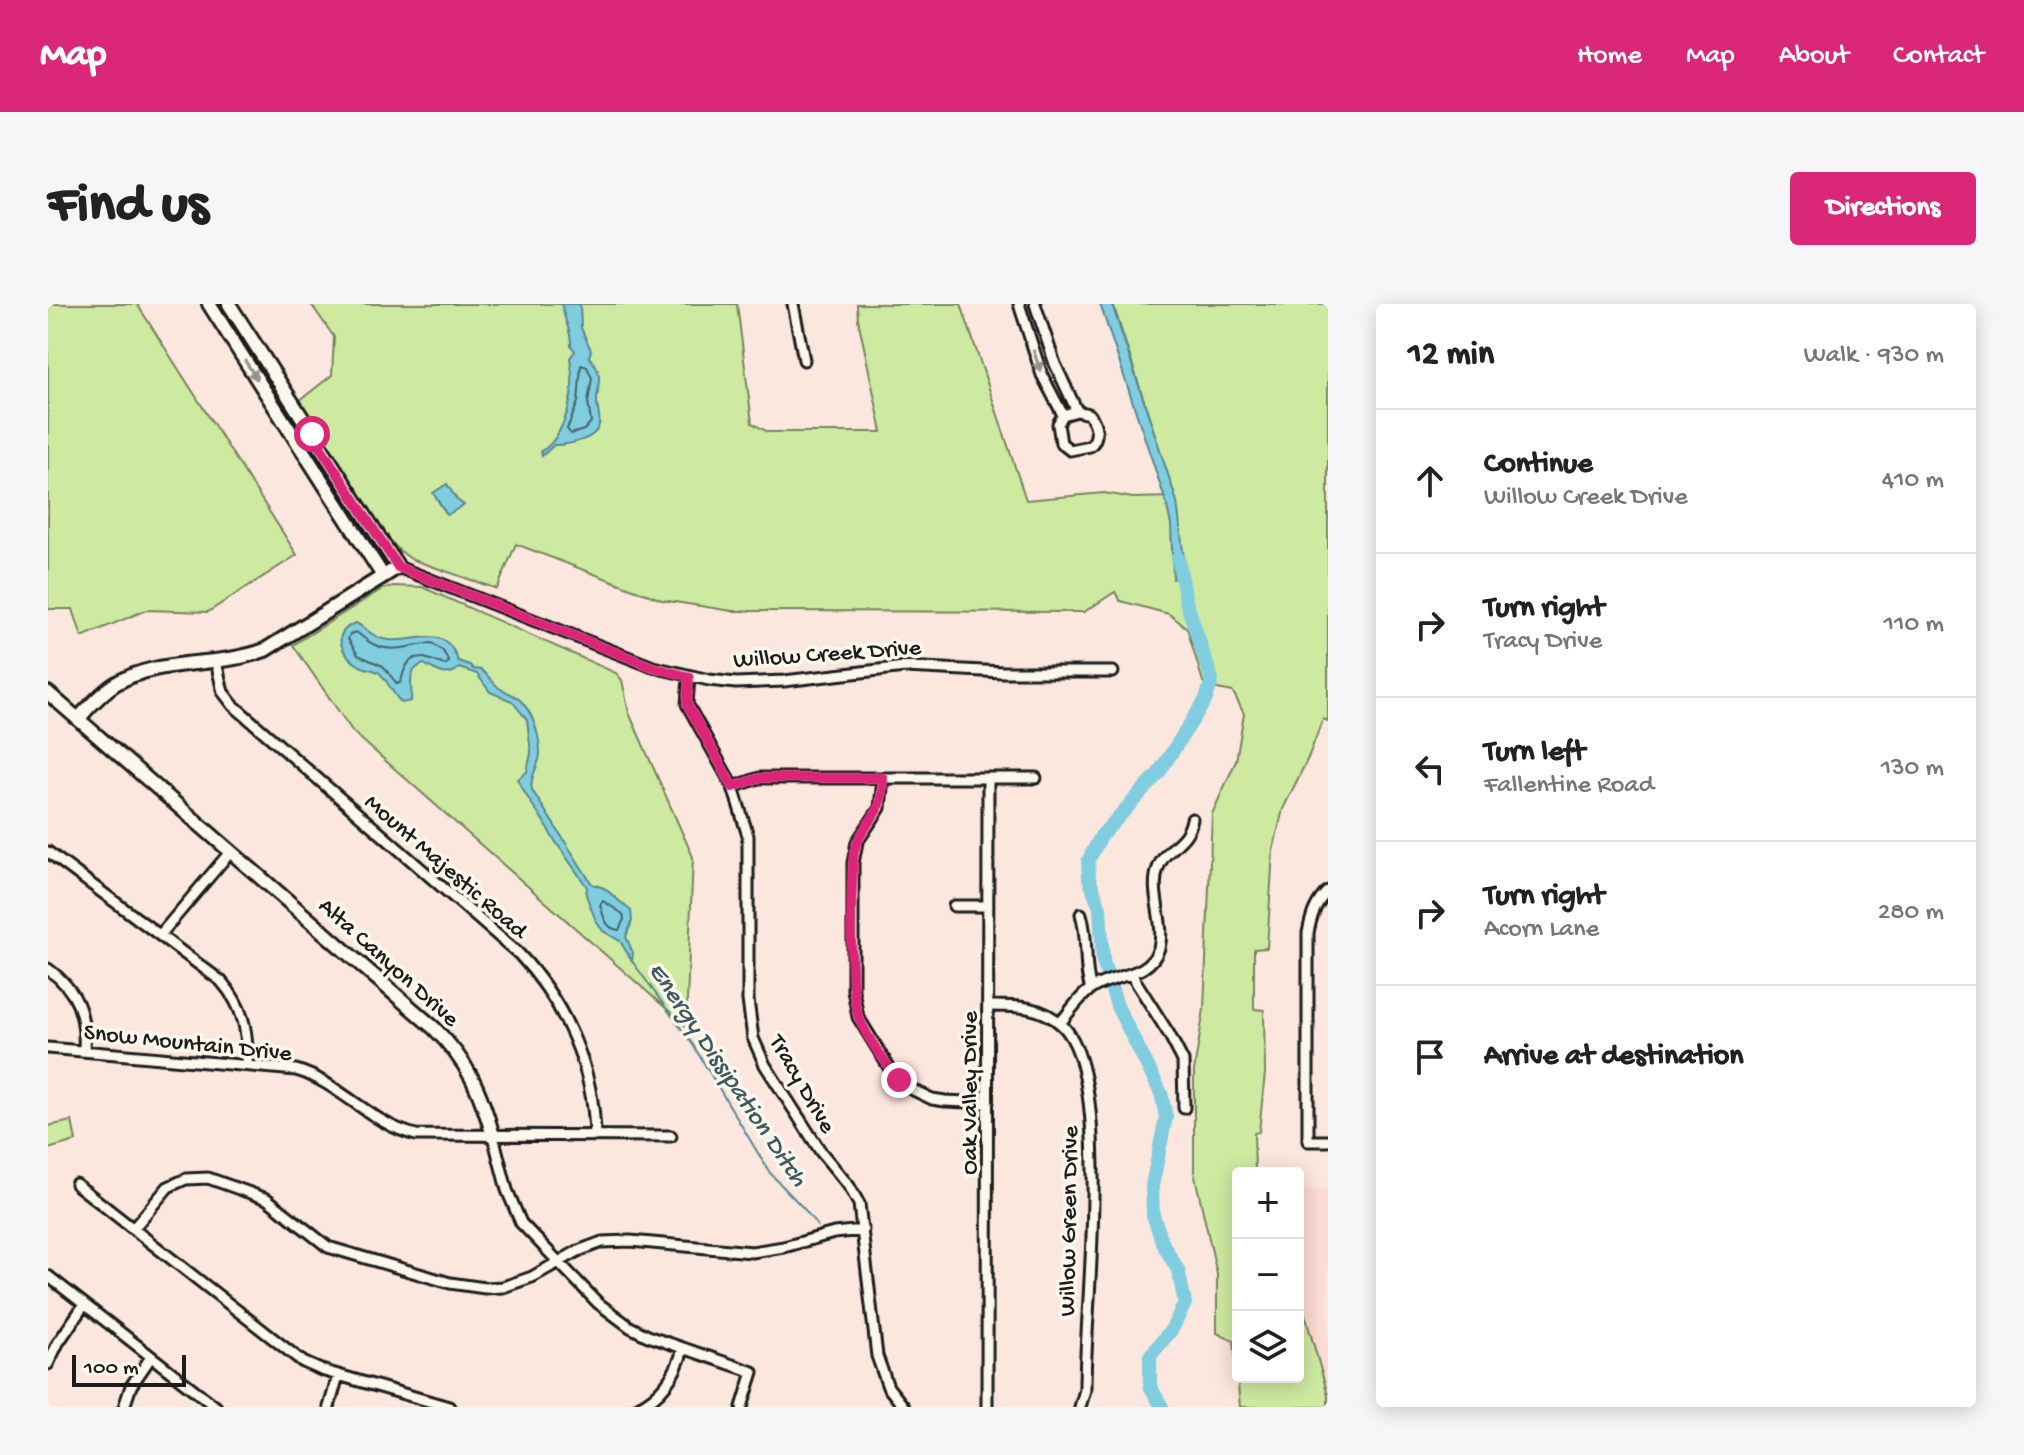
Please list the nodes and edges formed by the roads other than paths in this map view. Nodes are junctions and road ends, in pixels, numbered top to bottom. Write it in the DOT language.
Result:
graph roads {
  1 [pos="209,304"];
  2 [pos="229,304"];
  3 [pos="793,304"];
  4 [pos="1019,304"];
  5 [pos="1035,304"];
  6 [pos="804,360"];
  7 [pos="1077,411"];
  8 [pos="1063,415"];
  9 [pos="398,567"];
  10 [pos="383,576"];
  11 [pos="216,662"];
  12 [pos="1113,672"];
  13 [pos="689,677"];
  14 [pos="48,693"];
  15 [pos="79,718"];
  16 [pos="883,778"];
  17 [pos="1036,778"];
  18 [pos="988,779"];
  19 [pos="733,787"];
  20 [pos="1192,819"];
  21 [pos="231,851"];
  22 [pos="48,852"];
  23 [pos="1328,891"];
  24 [pos="954,906"];
  25 [pos="988,906"];
  26 [pos="1081,914"];
  27 [pos="160,935"];
  28 [pos="48,969"];
  29 [pos="1131,974"];
  30 [pos="1094,987"];
  31 [pos="988,1006"];
  32 [pos="1060,1023"];
  33 [pos="48,1048"];
  34 [pos="84,1051"];
  35 [pos="247,1065"];
  36 [pos="988,1103"];
  37 [pos="1184,1108"];
  38 [pos="493,1136"];
  39 [pos="595,1136"];
  40 [pos="671,1136"];
  41 [pos="1328,1141"];
  42 [pos="76,1184"];
  43 [pos="133,1229"];
  44 [pos="863,1230"];
  45 [pos="557,1263"];
  46 [pos="48,1276"];
  47 [pos="84,1305"];
  48 [pos="683,1349"];
  49 [pos="151,1357"];
  50 [pos="48,1364"];
  51 [pos="338,1376"];
  52 [pos="124,1407"];
  53 [pos="216,1407"];
  54 [pos="329,1407"];
  55 [pos="449,1407"];
  56 [pos="638,1407"];
  57 [pos="742,1407"];
  58 [pos="904,1407"];
  59 [pos="987,1407"];
  60 [pos="1080,1407"];
  1 -- 10 [label="street, one-way"];
  2 -- 9 [label="street"];
  3 -- 6 [label="street"];
  4 -- 8 [label="street, one-way"];
  5 -- 7 [label="street"];
  7 -- 8 [label="street"];
  7 -- 8 [label="street"];
  9 -- 10 [label="street"];
  9 -- 13 [label="street, Willow Creek Drive"];
  10 -- 11 [label="street"];
  11 -- 15 [label="street"];
  11 -- 39 [label="street, Mount Majestic Road"];
  12 -- 13 [label="street, Willow Creek Drive"];
  13 -- 19 [label="street, Tracy Drive"];
  14 -- 15 [label="street, Alta Canyon Drive"];
  15 -- 21 [label="street, Alta Canyon Drive"];
  16 -- 18 [label="street"];
  16 -- 19 [label="street"];
  16 -- 36 [label="street"];
  17 -- 18 [label="street"];
  18 -- 25 [label="street, Oak Valley Drive"];
  19 -- 44 [label="street, Tracy Drive"];
  20 -- 29 [label="street"];
  21 -- 27 [label="street"];
  21 -- 38 [label="street, Alta Canyon Drive"];
  22 -- 27 [label="street"];
  23 -- 41 [label="street"];
  24 -- 25 [label="street"];
  25 -- 31 [label="street, Oak Valley Drive"];
  26 -- 30 [label="street"];
  27 -- 35 [label="street"];
  28 -- 34 [label="street"];
  29 -- 30 [label="street"];
  29 -- 37 [label="street"];
  30 -- 32 [label="street"];
  31 -- 32 [label="street"];
  31 -- 36 [label="street, Oak Valley Drive"];
  32 -- 60 [label="street, Willow Green Drive"];
  33 -- 34 [label="street, Snow Mountain Drive"];
  34 -- 35 [label="street, Snow Mountain Drive"];
  35 -- 38 [label="street, Snow Mountain Drive"];
  36 -- 59 [label="street, Oak Valley Drive"];
  38 -- 39 [label="street, Snow Mountain Drive"];
  38 -- 45 [label="street, Alta Canyon Drive"];
  39 -- 40 [label="street, Snow Mountain Drive"];
  42 -- 43 [label="street"];
  43 -- 45 [label="street"];
  43 -- 51 [label="street"];
  44 -- 45 [label="street"];
  44 -- 58 [label="street, Tracy Drive"];
  45 -- 48 [label="street, Alta Canyon Drive"];
  46 -- 47 [label="street"];
  47 -- 49 [label="street"];
  47 -- 50 [label="street"];
  48 -- 56 [label="street"];
  48 -- 57 [label="street, Alta Canyon Drive"];
  49 -- 52 [label="street"];
  49 -- 53 [label="street"];
  51 -- 54 [label="street"];
  51 -- 55 [label="street"];
}
